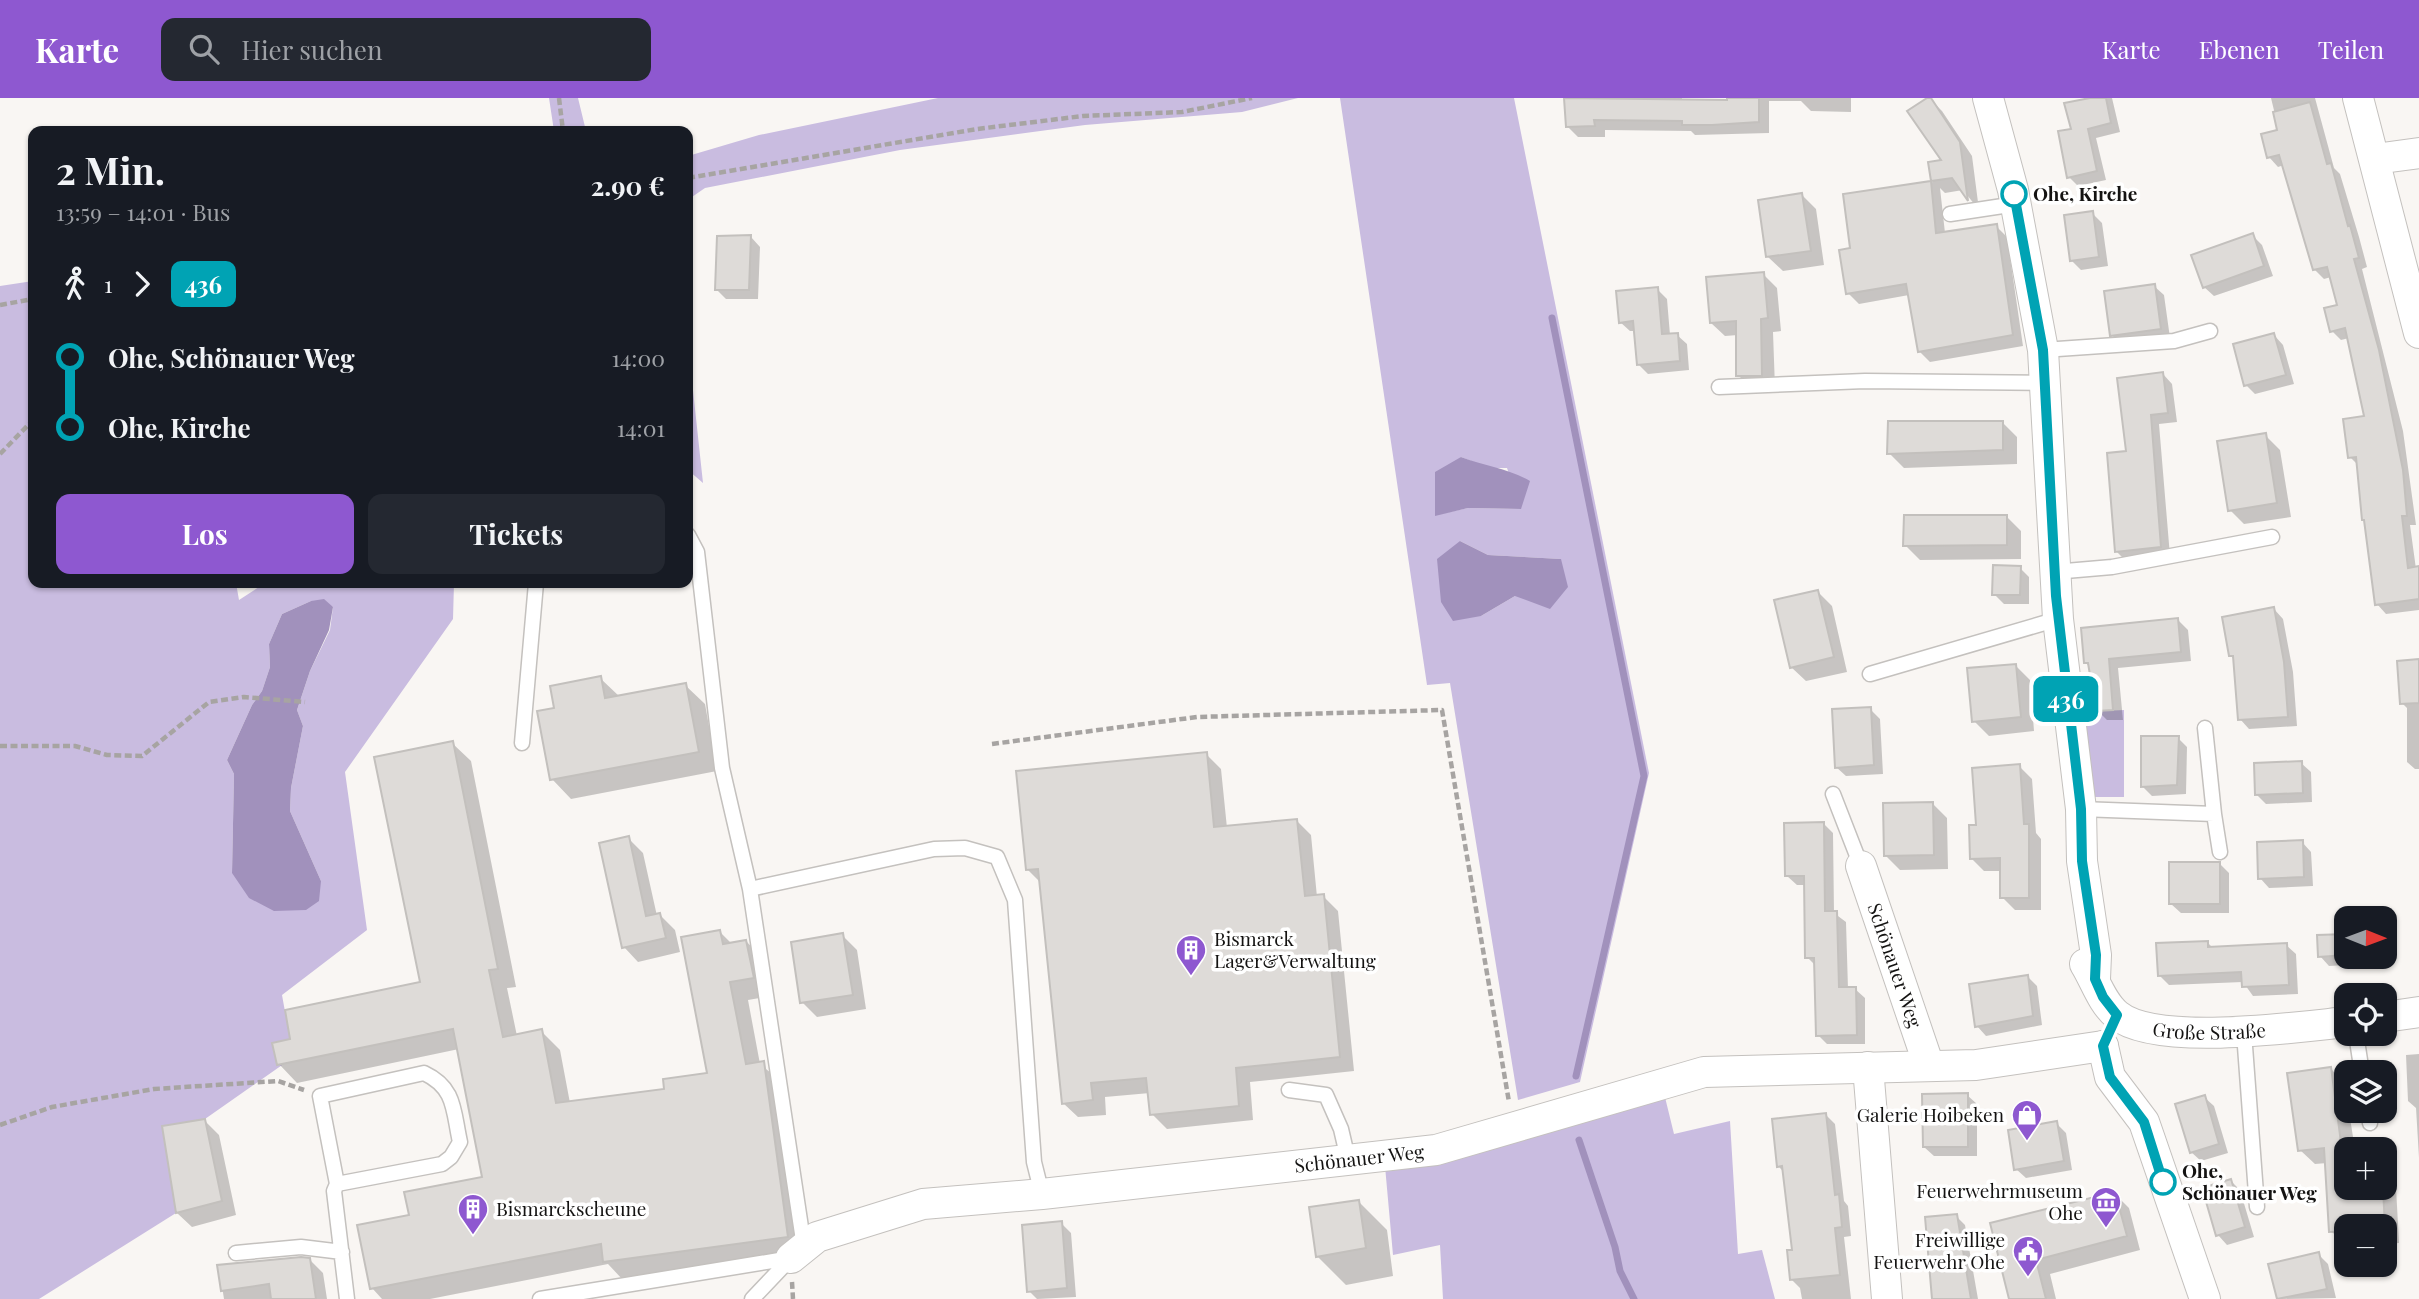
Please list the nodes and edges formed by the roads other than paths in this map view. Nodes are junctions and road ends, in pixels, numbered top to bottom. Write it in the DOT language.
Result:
graph roads {
  1 [pos="1988,98"];
  2 [pos="2358,98"];
  3 [pos="2419,153"];
  4 [pos="2375,159"];
  5 [pos="2016,204"];
  6 [pos="1950,214"];
  7 [pos="2210,331"];
  8 [pos="2419,333"];
  9 [pos="2043,350"];
  10 [pos="2046,383"];
  11 [pos="1719,387"];
  12 [pos="2272,537"];
  13 [pos="693,544"];
  14 [pos="2054,572"];
  15 [pos="536,588"];
  16 [pos="2058,619"];
  17 [pos="1870,674"];
  18 [pos="2205,728"];
  19 [pos="522,743"];
  20 [pos="1833,794"];
  21 [pos="2081,809"];
  22 [pos="2214,814"];
  23 [pos="2220,852"];
  24 [pos="1861,866"];
  25 [pos="750,889"];
  26 [pos="2419,1012"];
  27 [pos="2117,1015"];
  28 [pos="2397,1015"];
  29 [pos="2334,1023"];
  30 [pos="2244,1033"];
  31 [pos="2103,1046"];
  32 [pos="1929,1066"];
  33 [pos="1868,1067"];
  34 [pos="1289,1090"];
  35 [pos="1348,1159"];
  36 [pos="337,1184"];
  37 [pos="1042,1194"];
  38 [pos="2257,1207"];
  39 [pos="342,1252"];
  40 [pos="236,1253"];
  41 [pos="797,1253"];
  42 [pos="647,1283"];
  43 [pos="347,1299"];
  44 [pos="540,1299"];
  45 [pos="653,1299"];
  46 [pos="752,1299"];
  47 [pos="1887,1299"];
  48 [pos="2205,1299"];
  1 -- 5 [label="street"];
  2 -- 4 [label="street"];
  3 -- 4 [label="street"];
  4 -- 8 [label="street"];
  5 -- 6 [label="lane"];
  5 -- 9 [label="street"];
  7 -- 9 [label="lane"];
  9 -- 10 [label="street"];
  10 -- 11 [label="lane"];
  10 -- 14 [label="street"];
  12 -- 14 [label="lane"];
  13 -- 25 [label="lane"];
  14 -- 16 [label="street"];
  15 -- 19 [label="lane"];
  16 -- 17 [label="lane"];
  16 -- 21 [label="street"];
  18 -- 22 [label="lane"];
  20 -- 24 [label="lane"];
  21 -- 22 [label="lane"];
  21 -- 27 [label="street"];
  22 -- 23 [label="lane"];
  24 -- 32 [label="street, Schönauer Weg"];
  25 -- 37 [label="lane"];
  25 -- 41 [label="lane"];
  26 -- 28 [label="street"];
  27 -- 30 [label="street, Große Straße"];
  27 -- 31 [label="street"];
  29 -- 30 [label="street, Große Straße"];
  30 -- 38 [label="lane"];
  31 -- 32 [label="street, Schönauer Weg"];
  31 -- 48 [label="street"];
  32 -- 33 [label="street, Schönauer Weg"];
  33 -- 35 [label="street, Schönauer Weg"];
  33 -- 47 [label="street"];
  34 -- 35 [label="lane"];
  35 -- 37 [label="street, Schönauer Weg"];
  36 -- 36 [label="lane"];
  36 -- 39 [label="lane"];
  37 -- 41 [label="street, Schönauer Weg"];
  39 -- 40 [label="lane"];
  39 -- 43 [label="lane"];
  41 -- 42 [label="lane"];
  41 -- 46 [label="lane"];
  42 -- 44 [label="lane"];
  42 -- 45 [label="lane"];
}
